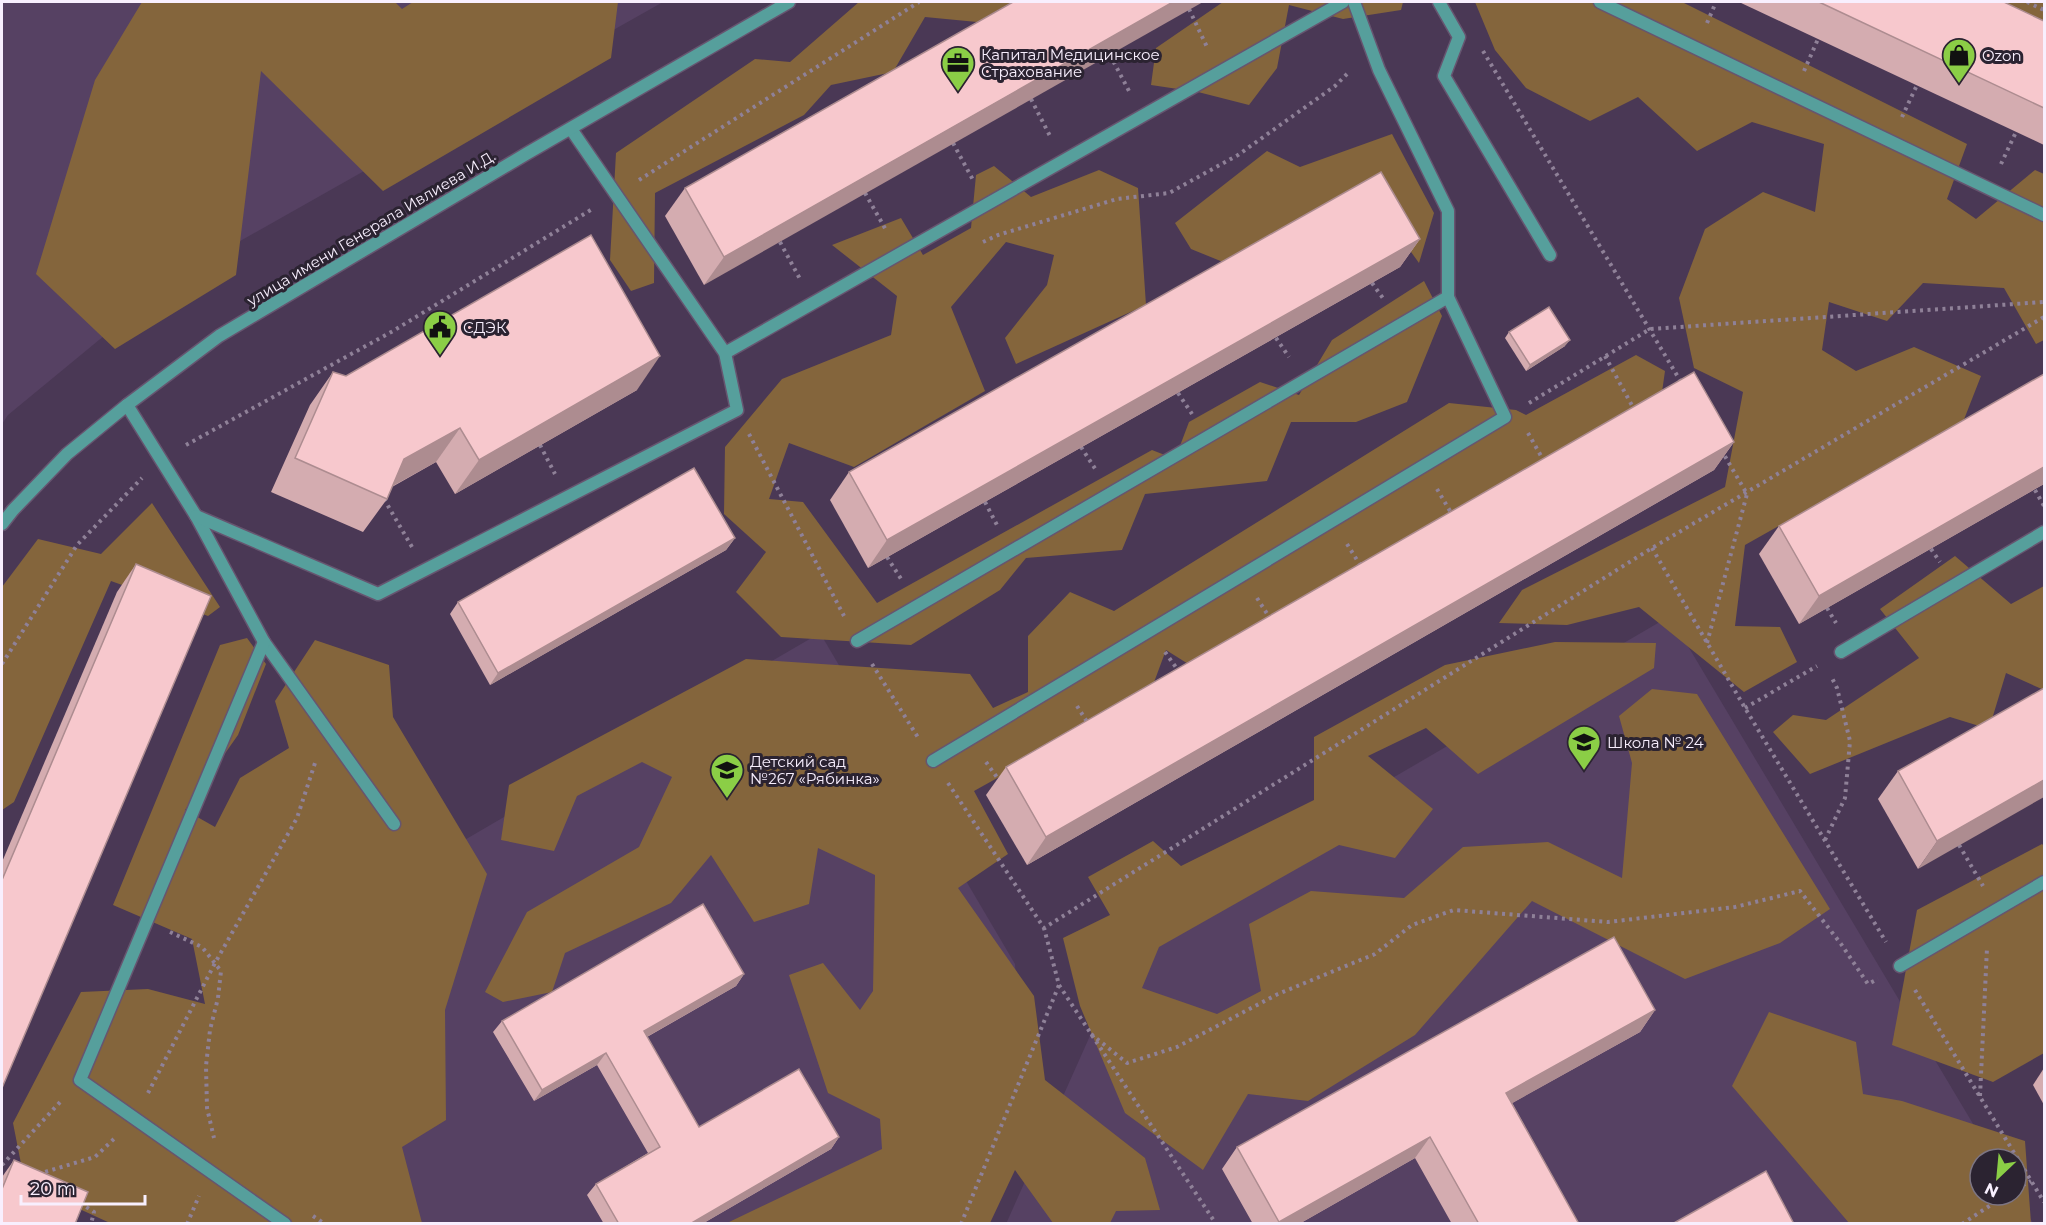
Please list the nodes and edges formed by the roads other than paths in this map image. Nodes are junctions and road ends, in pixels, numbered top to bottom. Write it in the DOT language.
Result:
graph roads {
  1 [pos="789,2"];
  2 [pos="1343,2"];
  3 [pos="1354,2"];
  4 [pos="1439,2"];
  5 [pos="1600,2"];
  6 [pos="571,129"];
  7 [pos="2044,215"];
  8 [pos="1550,255"];
  9 [pos="1448,297"];
  10 [pos="725,353"];
  11 [pos="127,405"];
  12 [pos="196,516"];
  13 [pos="2,524"];
  14 [pos="2044,532"];
  15 [pos="857,641"];
  16 [pos="264,642"];
  17 [pos="1841,652"];
  18 [pos="933,761"];
  19 [pos="394,824"];
  20 [pos="2044,882"];
  21 [pos="1900,966"];
  22 [pos="285,1224"];
  1 -- 6 [label="street, улица имени Генерала Ивлиева И.Д."];
  2 -- 10 [label="street"];
  3 -- 9 [label="street"];
  4 -- 8 [label="street"];
  5 -- 7 [label="street"];
  6 -- 10 [label="street"];
  6 -- 11 [label="street, улица имени Генерала Ивлиева И.Д."];
  9 -- 15 [label="street"];
  9 -- 18 [label="street"];
  10 -- 12 [label="street"];
  11 -- 12 [label="street"];
  11 -- 13 [label="street, улица имени Генерала Ивлиева И.Д."];
  12 -- 16 [label="street"];
  14 -- 17 [label="street"];
  16 -- 19 [label="street"];
  16 -- 22 [label="street"];
  20 -- 21 [label="street"];
}
